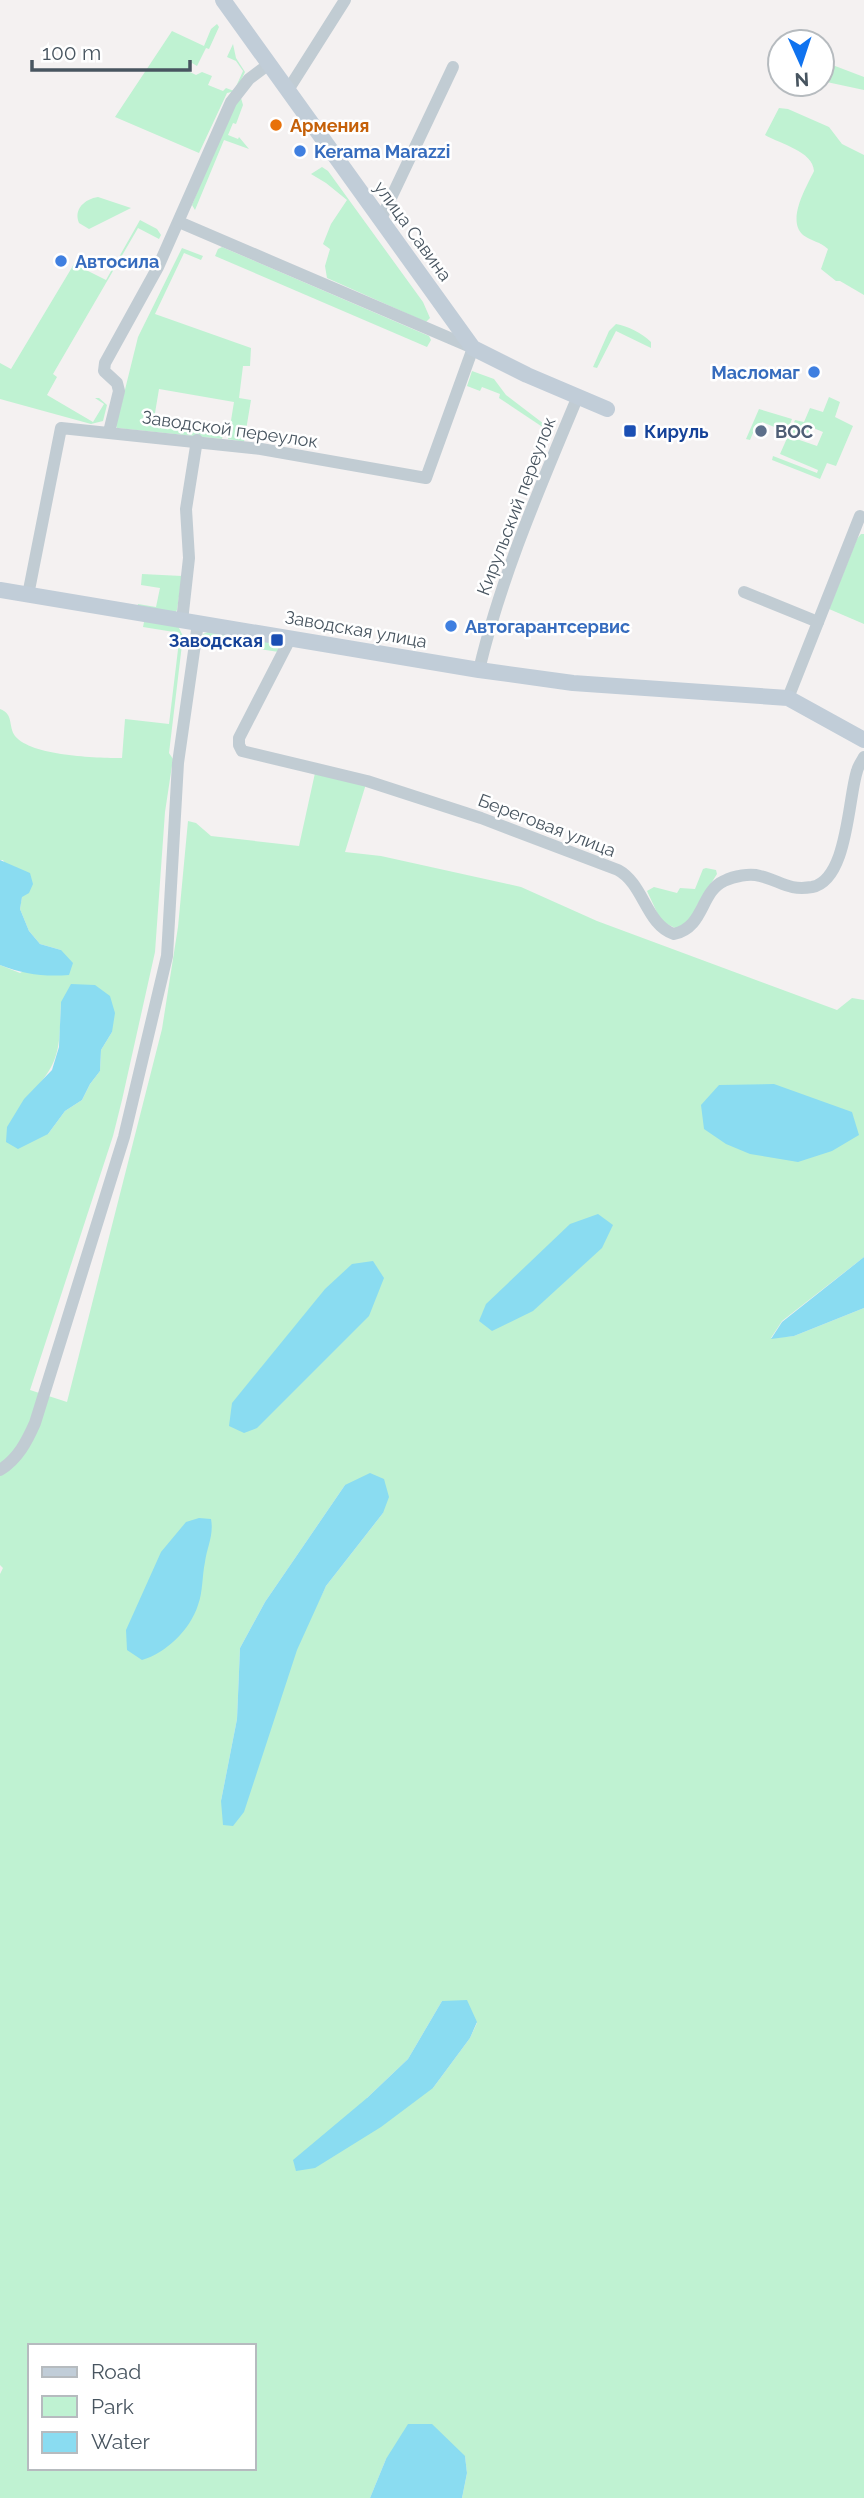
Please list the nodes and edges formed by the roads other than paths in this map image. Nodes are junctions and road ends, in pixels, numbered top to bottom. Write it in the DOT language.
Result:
graph roads {
  1 [pos="223,0"];
  2 [pos="345,0"];
  3 [pos="269,64"];
  4 [pos="453,67"];
  5 [pos="288,90"];
  6 [pos="381,219"];
  7 [pos="179,222"];
  8 [pos="473,348"];
  9 [pos="578,396"];
  10 [pos="607,408"];
  11 [pos="109,432"];
  12 [pos="197,440"];
  13 [pos="860,516"];
  14 [pos="0,590"];
  15 [pos="744,592"];
  16 [pos="28,595"];
  17 [pos="190,622"];
  18 [pos="818,622"];
  19 [pos="291,637"];
  20 [pos="479,670"];
  21 [pos="788,698"];
  22 [pos="864,740"];
  23 [pos="864,757"];
  24 [pos="0,1470"];
  1 -- 3 [label="street, улица Савина"];
  2 -- 5 [label="street"];
  3 -- 5 [label="street, улица Савина"];
  3 -- 7 [label="street"];
  4 -- 6 [label="street"];
  5 -- 6 [label="street, улица Савина"];
  6 -- 8 [label="street, улица Савина"];
  7 -- 8 [label="street, улица Савина"];
  7 -- 11 [label="street"];
  8 -- 9 [label="street, улица Савина"];
  8 -- 12 [label="street, Заводской переулок"];
  9 -- 10 [label="street, улица Савина"];
  9 -- 20 [label="street, Кирульский переулок"];
  11 -- 12 [label="street, Заводской переулок"];
  11 -- 16 [label="street, Заводской переулок"];
  12 -- 17 [label="street"];
  13 -- 18 [label="street"];
  14 -- 16 [label="street, Заводская улица"];
  15 -- 18 [label="street"];
  16 -- 17 [label="street, Заводская улица"];
  17 -- 19 [label="street, Заводская улица"];
  17 -- 24 [label="street"];
  18 -- 21 [label="street"];
  19 -- 20 [label="street, Заводская улица"];
  19 -- 23 [label="street, Береговая улица"];
  20 -- 21 [label="street, Заводская улица"];
  21 -- 22 [label="street, Заводская улица"];
}
